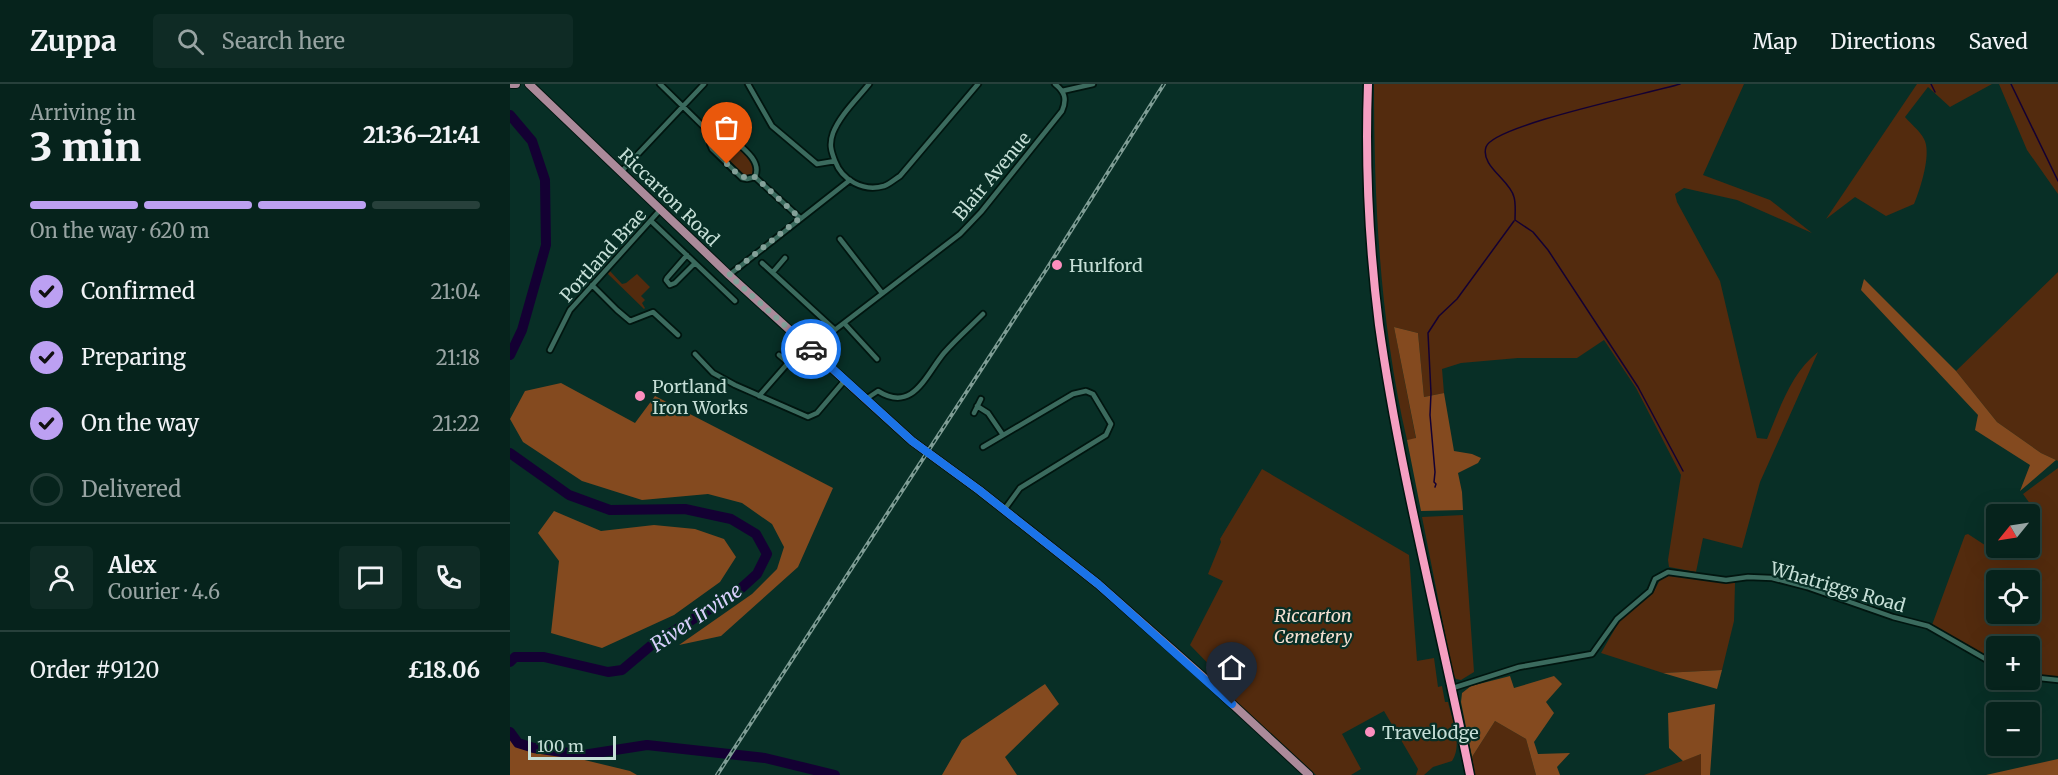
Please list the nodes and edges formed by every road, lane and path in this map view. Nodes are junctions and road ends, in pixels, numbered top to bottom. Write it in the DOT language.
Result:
graph roads {
  1 [pos="512,84"];
  2 [pos="516,84"];
  3 [pos="529,84"];
  4 [pos="660,84"];
  5 [pos="704,84"];
  6 [pos="748,84"];
  7 [pos="869,84"];
  8 [pos="978,84"];
  9 [pos="1055,84"];
  10 [pos="1093,84"];
  11 [pos="1368,84"];
  12 [pos="1062,90"];
  13 [pos="683,106"];
  14 [pos="711,134"];
  15 [pos="835,161"];
  16 [pos="621,172"];
  17 [pos="755,177"];
  18 [pos="850,180"];
  19 [pos="660,210"];
  20 [pos="800,218"];
  21 [pos="651,221"];
  22 [pos="840,239"];
  23 [pos="687,255"];
  24 [pos="785,258"];
  25 [pos="695,263"];
  26 [pos="762,263"];
  27 [pos="773,272"];
  28 [pos="729,275"];
  29 [pos="592,285"];
  30 [pos="882,293"];
  31 [pos="735,301"];
  32 [pos="983,314"];
  33 [pos="844,323"];
  34 [pos="835,330"];
  35 [pos="678,335"];
  36 [pos="810,349"];
  37 [pos="550,350"];
  38 [pos="695,354"];
  39 [pos="779,355"];
  40 [pos="877,359"];
  41 [pos="788,363"];
  42 [pos="798,371"];
  43 [pos="845,380"];
  44 [pos="759,396"];
  45 [pos="866,399"];
  46 [pos="981,399"];
  47 [pos="977,406"];
  48 [pos="974,413"];
  49 [pos="1003,435"];
  50 [pos="983,447"];
  51 [pos="1004,510"];
  52 [pos="1986,659"];
  53 [pos="2040,678"];
  54 [pos="2058,680"];
  55 [pos="1453,688"];
  56 [pos="1309,775"];
  57 [pos="1470,775"];
  1 -- 2 [label="main road"];
  3 -- 16 [label="main road, Riccarton Road"];
  4 -- 13 [label="street"];
  5 -- 13 [label="street"];
  6 -- 15 [label="street"];
  7 -- 15 [label="street"];
  8 -- 18 [label="street"];
  9 -- 12 [label="street"];
  10 -- 12 [label="street"];
  11 -- 55 [label="highway"];
  12 -- 30 [label="street, Blair Avenue"];
  13 -- 14 [label="street"];
  13 -- 16 [label="street"];
  14 -- 17 [label="street"];
  14 -- 17 [label="street"];
  15 -- 18 [label="street"];
  16 -- 19 [label="main road, Riccarton Road"];
  17 -- 20 [label="street"];
  18 -- 20 [label="street"];
  19 -- 21 [label="street, Portland Brae"];
  19 -- 28 [label="main road, Riccarton Road"];
  20 -- 28 [label="street"];
  21 -- 23 [label="street, Riccarton Road"];
  21 -- 29 [label="street, Portland Brae"];
  22 -- 30 [label="street"];
  23 -- 25 [label="street, Riccarton Road"];
  23 -- 25 [label="street, Riccarton Road"];
  24 -- 27 [label="street"];
  25 -- 31 [label="street, Riccarton Road"];
  26 -- 27 [label="street"];
  27 -- 34 [label="street"];
  28 -- 36 [label="main road, Riccarton Road"];
  29 -- 35 [label="street"];
  29 -- 37 [label="street, Portland Brae"];
  30 -- 33 [label="street, Blair Avenue"];
  32 -- 45 [label="street"];
  33 -- 34 [label="street, Blair Avenue"];
  33 -- 40 [label="street"];
  34 -- 36 [label="street, Blair Avenue"];
  36 -- 43 [label="main road, Riccarton Road"];
  38 -- 44 [label="street"];
  39 -- 41 [label="street"];
  41 -- 42 [label="street"];
  41 -- 44 [label="street"];
  43 -- 44 [label="street"];
  43 -- 45 [label="main road, Riccarton Road"];
  45 -- 51 [label="main road, Riccarton Road"];
  46 -- 47 [label="street"];
  47 -- 48 [label="street"];
  47 -- 49 [label="street"];
  49 -- 50 [label="street"];
  49 -- 51 [label="street"];
  51 -- 56 [label="main road, Riccarton Road"];
  52 -- 55 [label="street, Whatriggs Road"];
  53 -- 54 [label="street"];
  55 -- 57 [label="highway"];
}
